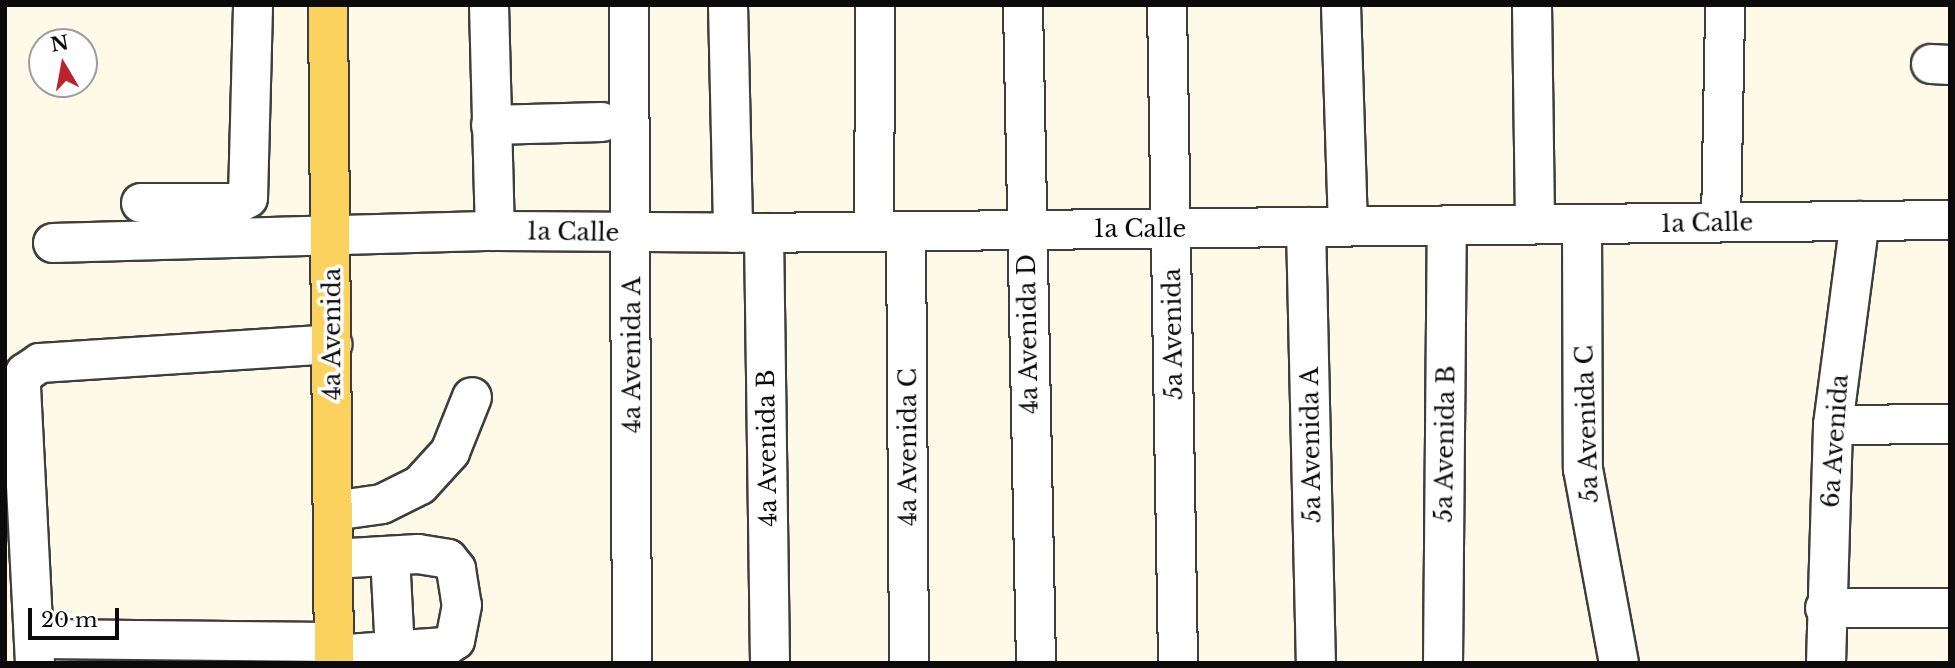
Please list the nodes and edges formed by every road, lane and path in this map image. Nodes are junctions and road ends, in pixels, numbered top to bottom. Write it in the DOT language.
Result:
graph roads {
  1 [pos="253,5"];
  2 [pos="328,5"];
  3 [pos="489,5"];
  4 [pos="629,5"];
  5 [pos="727,5"];
  6 [pos="875,5"];
  7 [pos="1023,5"];
  8 [pos="1167,5"];
  9 [pos="1341,5"];
  10 [pos="1532,5"];
  11 [pos="1725,5"];
  12 [pos="602,122"];
  13 [pos="491,125"];
  14 [pos="141,203"];
  15 [pos="1950,220"];
  16 [pos="1860,221"];
  17 [pos="1721,222"];
  18 [pos="1535,224"];
  19 [pos="1582,224"];
  20 [pos="1348,225"];
  21 [pos="1447,225"];
  22 [pos="1306,227"];
  23 [pos="1025,229"];
  24 [pos="1171,229"];
  25 [pos="495,231"];
  26 [pos="890,231"];
  27 [pos="632,233"];
  28 [pos="748,233"];
  29 [pos="331,236"];
  30 [pos="53,243"];
  31 [pos="332,344"];
  32 [pos="472,397"];
  33 [pos="1950,424"];
  34 [pos="1833,425"];
  35 [pos="333,511"];
  36 [pos="390,556"];
  37 [pos="333,559"];
  38 [pos="1825,608"];
  39 [pos="1950,608"];
  40 [pos="34,651"];
  41 [pos="395,651"];
  42 [pos="334,653"];
  43 [pos="632,663"];
  44 [pos="770,663"];
  45 [pos="909,663"];
  46 [pos="1036,663"];
  47 [pos="1178,663"];
  48 [pos="1315,663"];
  49 [pos="1443,663"];
  50 [pos="1619,663"];
  51 [pos="1826,663"];
  1 -- 14 [label="street"];
  2 -- 29 [label="main road, 4a Avenida"];
  3 -- 13 [label="street"];
  4 -- 27 [label="street, 4a Avenida A"];
  5 -- 28 [label="street, 4a Avenida B"];
  6 -- 26 [label="street, 4a Avenida C"];
  7 -- 23 [label="street, 4a Avenida D"];
  8 -- 24 [label="street, 5a Avenida"];
  9 -- 20 [label="street"];
  10 -- 18 [label="street"];
  11 -- 17 [label="street"];
  12 -- 13 [label="street"];
  13 -- 25 [label="street"];
  15 -- 16 [label="street, 1a Calle"];
  16 -- 17 [label="street, 1a Calle"];
  16 -- 34 [label="street, 6a Avenida"];
  17 -- 19 [label="street, 1a Calle"];
  18 -- 19 [label="street, 1a Calle"];
  18 -- 21 [label="street, 1a Calle"];
  19 -- 50 [label="street, 5a Avenida C"];
  20 -- 21 [label="street, 1a Calle"];
  20 -- 22 [label="street, 1a Calle"];
  21 -- 49 [label="street, 5a Avenida B"];
  22 -- 24 [label="street, 1a Calle"];
  22 -- 48 [label="street, 5a Avenida A"];
  23 -- 24 [label="street, 1a Calle"];
  23 -- 26 [label="street, 1a Calle"];
  23 -- 46 [label="street, 4a Avenida D"];
  24 -- 47 [label="street, 5a Avenida"];
  25 -- 27 [label="street, 1a Calle"];
  25 -- 29 [label="street, 1a Calle"];
  26 -- 28 [label="street, 1a Calle"];
  26 -- 45 [label="street, 4a Avenida C"];
  27 -- 28 [label="street, 1a Calle"];
  27 -- 43 [label="street, 4a Avenida A"];
  28 -- 44 [label="street, 4a Avenida B"];
  29 -- 30 [label="street, 1a Calle"];
  29 -- 31 [label="main road, 4a Avenida"];
  31 -- 35 [label="main road, 4a Avenida"];
  31 -- 40 [label="street"];
  32 -- 35 [label="street"];
  33 -- 34 [label="street"];
  34 -- 38 [label="street, 6a Avenida"];
  35 -- 37 [label="main road, 4a Avenida"];
  36 -- 37 [label="street"];
  36 -- 41 [label="street"];
  36 -- 41 [label="street"];
  37 -- 42 [label="main road, 4a Avenida"];
  38 -- 39 [label="street"];
  38 -- 51 [label="street, 6a Avenida"];
  40 -- 42 [label="street"];
  41 -- 42 [label="street"];
}
